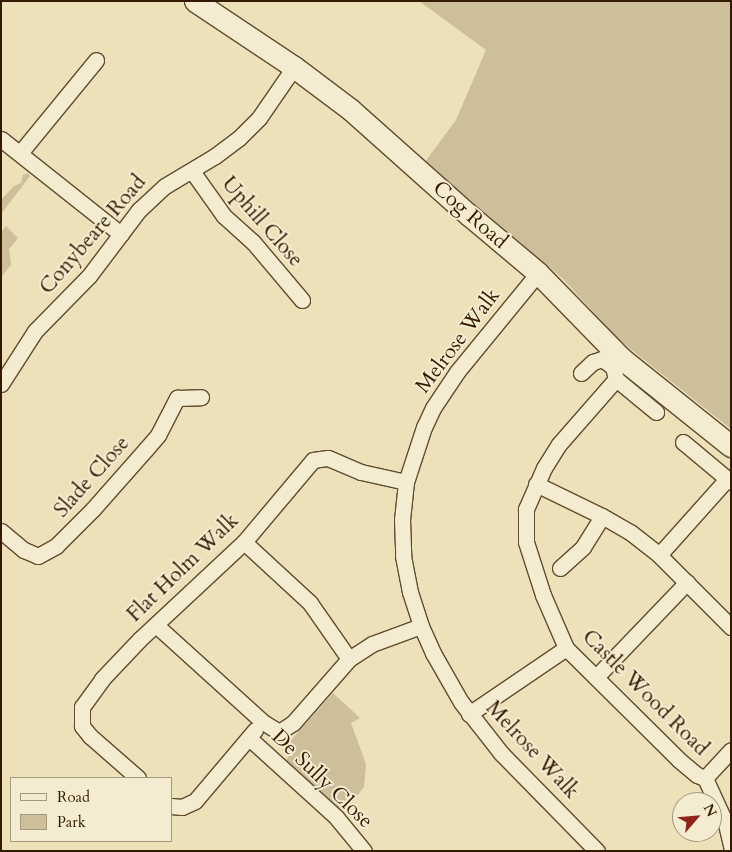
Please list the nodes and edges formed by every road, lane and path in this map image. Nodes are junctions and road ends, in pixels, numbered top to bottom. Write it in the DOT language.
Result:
graph roads {
  1 [pos="195,1"];
  2 [pos="96,60"];
  3 [pos="294,67"];
  4 [pos="1,139"];
  5 [pos="20,153"];
  6 [pos="192,171"];
  7 [pos="122,234"];
  8 [pos="538,273"];
  9 [pos="302,300"];
  10 [pos="581,373"];
  11 [pos="616,379"];
  12 [pos="1,384"];
  13 [pos="201,397"];
  14 [pos="656,412"];
  15 [pos="683,442"];
  16 [pos="731,446"];
  17 [pos="729,480"];
  18 [pos="406,482"];
  19 [pos="536,484"];
  20 [pos="602,516"];
  21 [pos="1,531"];
  22 [pos="244,542"];
  23 [pos="659,555"];
  24 [pos="560,568"];
  25 [pos="687,582"];
  26 [pos="157,626"];
  27 [pos="421,626"];
  28 [pos="731,627"];
  29 [pos="566,648"];
  30 [pos="349,659"];
  31 [pos="597,676"];
  32 [pos="469,714"];
  33 [pos="263,722"];
  34 [pos="249,738"];
  35 [pos="731,750"];
  36 [pos="137,777"];
  37 [pos="705,778"];
  38 [pos="177,807"];
  39 [pos="731,846"];
  40 [pos="364,851"];
  41 [pos="597,851"];
  1 -- 3 [label="street, Cog Road"];
  2 -- 5 [label="street"];
  3 -- 6 [label="street, Conybeare Road"];
  3 -- 8 [label="street, Cog Road"];
  4 -- 5 [label="street"];
  5 -- 7 [label="street"];
  6 -- 7 [label="street, Conybeare Road"];
  6 -- 9 [label="street, Uphill Close"];
  7 -- 12 [label="street, Conybeare Road"];
  8 -- 16 [label="street, Cog Road"];
  8 -- 18 [label="street, Melrose Walk"];
  10 -- 11 [label="street"];
  11 -- 14 [label="street"];
  11 -- 19 [label="street, Castle Wood Road"];
  13 -- 21 [label="street, Slade Close"];
  15 -- 17 [label="street"];
  17 -- 23 [label="street"];
  18 -- 22 [label="street, Flat Holm Walk"];
  18 -- 27 [label="street, Melrose Walk"];
  19 -- 20 [label="street"];
  19 -- 29 [label="street, Castle Wood Road"];
  20 -- 23 [label="street"];
  20 -- 24 [label="street"];
  22 -- 26 [label="street, Flat Holm Walk"];
  22 -- 30 [label="street"];
  23 -- 25 [label="street"];
  25 -- 28 [label="street"];
  25 -- 31 [label="street"];
  26 -- 33 [label="street"];
  26 -- 36 [label="street, Flat Holm Walk"];
  27 -- 30 [label="street"];
  27 -- 32 [label="street, Melrose Walk"];
  29 -- 31 [label="street, Castle Wood Road"];
  29 -- 32 [label="street"];
  30 -- 33 [label="street"];
  31 -- 37 [label="street, Castle Wood Road"];
  32 -- 41 [label="street, Melrose Walk"];
  33 -- 34 [label="street"];
  34 -- 38 [label="street"];
  34 -- 40 [label="street, De Sully Close"];
  35 -- 37 [label="street"];
  37 -- 39 [label="street, Castle Wood Road"];
}
